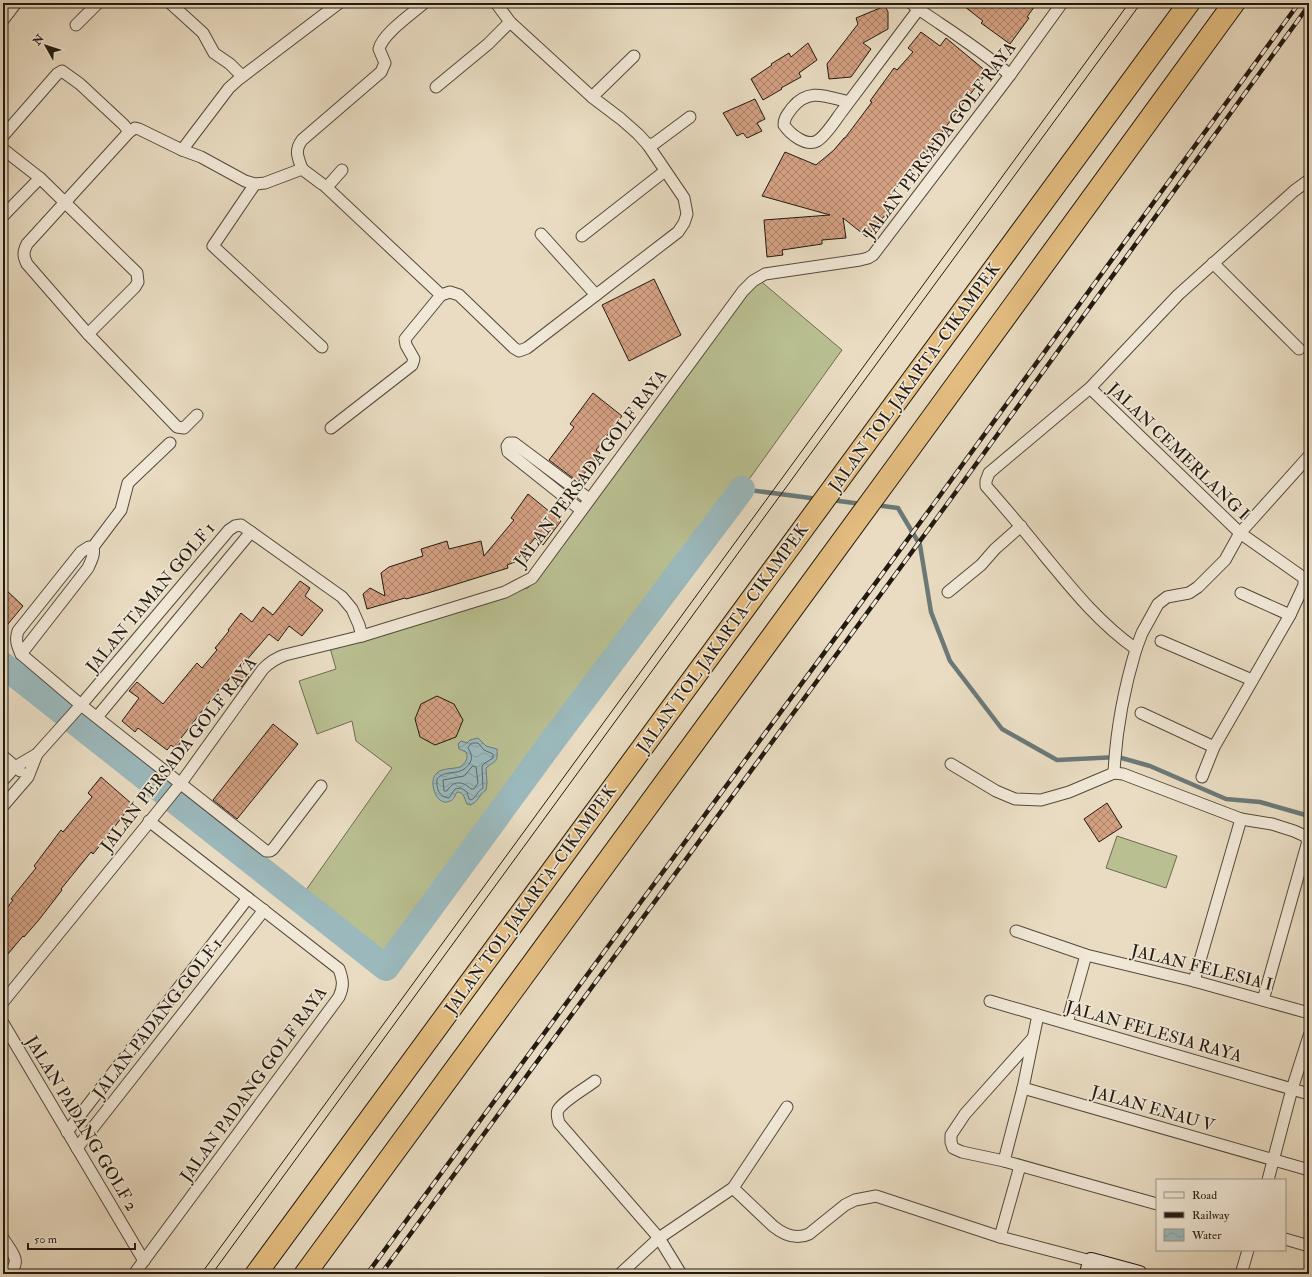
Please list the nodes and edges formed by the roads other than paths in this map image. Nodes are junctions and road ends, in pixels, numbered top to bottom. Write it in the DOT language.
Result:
graph roads {
  1 [pos="16,3"];
  2 [pos="98,3"];
  3 [pos="170,3"];
  4 [pos="339,3"];
  5 [pos="424,3"];
  6 [pos="496,3"];
  7 [pos="1062,3"];
  8 [pos="1189,3"];
  9 [pos="1234,3"];
  10 [pos="917,5"];
  11 [pos="3,20"];
  12 [pos="510,22"];
  13 [pos="76,26"];
  14 [pos="634,56"];
  15 [pos="1010,75"];
  16 [pos="242,76"];
  17 [pos="436,87"];
  18 [pos="592,97"];
  19 [pos="849,102"];
  20 [pos="690,117"];
  21 [pos="129,132"];
  22 [pos="3,136"];
  23 [pos="648,146"];
  24 [pos="3,149"];
  25 [pos="182,150"];
  26 [pos="342,170"];
  27 [pos="665,171"];
  28 [pos="307,172"];
  29 [pos="40,178"];
  30 [pos="1309,180"];
  31 [pos="255,184"];
  32 [pos="325,185"];
  33 [pos="66,203"];
  34 [pos="3,216"];
  35 [pos="541,234"];
  36 [pos="582,236"];
  37 [pos="1213,263"];
  38 [pos="441,295"];
  39 [pos="596,295"];
  40 [pos="88,334"];
  41 [pos="322,347"];
  42 [pos="1299,349"];
  43 [pos="1090,388"];
  44 [pos="197,415"];
  45 [pos="331,428"];
  46 [pos="170,442"];
  47 [pos="1309,456"];
  48 [pos="589,499"];
  49 [pos="581,510"];
  50 [pos="1021,526"];
  51 [pos="251,532"];
  52 [pos="1240,533"];
  53 [pos="93,547"];
  54 [pos="948,592"];
  55 [pos="1242,593"];
  56 [pos="1290,615"];
  57 [pos="362,636"];
  58 [pos="1161,641"];
  59 [pos="1136,648"];
  60 [pos="21,654"];
  61 [pos="1252,680"];
  62 [pos="77,709"];
  63 [pos="1141,713"];
  64 [pos="97,717"];
  65 [pos="1214,747"];
  66 [pos="37,754"];
  67 [pos="3,756"];
  68 [pos="951,764"];
  69 [pos="15,767"];
  70 [pos="1114,767"];
  71 [pos="1202,777"];
  72 [pos="28,778"];
  73 [pos="3,780"];
  74 [pos="179,786"];
  75 [pos="321,786"];
  76 [pos="5,800"];
  77 [pos="1241,819"];
  78 [pos="149,821"];
  79 [pos="248,898"];
  80 [pos="264,910"];
  81 [pos="1016,931"];
  82 [pos="1086,955"];
  83 [pos="1194,981"];
  84 [pos="1263,1000"];
  85 [pos="990,1001"];
  86 [pos="3,1002"];
  87 [pos="1309,1013"];
  88 [pos="1038,1015"];
  89 [pos="3,1023"];
  90 [pos="1067,1023"];
  91 [pos="1309,1036"];
  92 [pos="1033,1038"];
  93 [pos="594,1081"];
  94 [pos="1023,1088"];
  95 [pos="1292,1089"];
  96 [pos="1309,1094"];
  97 [pos="787,1107"];
  98 [pos="67,1132"];
  99 [pos="77,1148"];
  100 [pos="1273,1160"];
  101 [pos="1004,1161"];
  102 [pos="1020,1166"];
  103 [pos="1309,1170"];
  104 [pos="1268,1179"];
  105 [pos="733,1188"];
  106 [pos="1156,1204"];
  107 [pos="1000,1237"];
  108 [pos="3,1238"];
  109 [pos="659,1238"];
  110 [pos="1286,1239"];
  111 [pos="1309,1246"];
  112 [pos="1248,1251"];
  113 [pos="144,1261"];
  114 [pos="1090,1268"];
  115 [pos="3,1270"];
  116 [pos="134,1274"];
  117 [pos="256,1274"];
  118 [pos="305,1274"];
  119 [pos="620,1274"];
  120 [pos="681,1274"];
  121 [pos="1139,1274"];
  122 [pos="1241,1274"];
  1 -- 11 [label="street"];
  2 -- 13 [label="street"];
  3 -- 16 [label="street"];
  4 -- 16 [label="street"];
  5 -- 28 [label="street"];
  6 -- 12 [label="street"];
  7 -- 15 [label="street, JALAN PERSADA GOLF RAYA"];
  8 -- 117 [label="highway, JALAN TOL JAKARTA–CIKAMPEK"];
  9 -- 118 [label="highway"];
  10 -- 15 [label="street"];
  10 -- 19 [label="street"];
  12 -- 17 [label="street"];
  12 -- 18 [label="street"];
  14 -- 18 [label="street"];
  15 -- 48 [label="street, JALAN PERSADA GOLF RAYA"];
  16 -- 25 [label="street"];
  18 -- 23 [label="street"];
  19 -- 19 [label="street"];
  20 -- 23 [label="street"];
  21 -- 22 [label="street"];
  21 -- 25 [label="street"];
  21 -- 33 [label="street"];
  23 -- 27 [label="street"];
  24 -- 29 [label="street"];
  25 -- 31 [label="street"];
  26 -- 32 [label="street"];
  27 -- 36 [label="street"];
  27 -- 39 [label="street"];
  28 -- 31 [label="street"];
  28 -- 32 [label="street"];
  29 -- 33 [label="street"];
  29 -- 34 [label="street"];
  30 -- 37 [label="street, JALAN CEMERLANG I"];
  31 -- 41 [label="street"];
  32 -- 38 [label="street"];
  33 -- 40 [label="street"];
  33 -- 40 [label="street"];
  35 -- 39 [label="street"];
  37 -- 42 [label="street"];
  37 -- 43 [label="street, JALAN CEMERLANG I"];
  38 -- 39 [label="street"];
  38 -- 45 [label="street"];
  40 -- 44 [label="street"];
  43 -- 50 [label="street"];
  43 -- 52 [label="street, JALAN CEMERLANG I"];
  46 -- 53 [label="street"];
  47 -- 52 [label="street"];
  48 -- 49 [label="street, JALAN PERSADA GOLF RAYA"];
  48 -- 49 [label="street"];
  49 -- 57 [label="street, JALAN PERSADA GOLF RAYA"];
  50 -- 54 [label="street"];
  50 -- 59 [label="street"];
  51 -- 57 [label="street, JALAN TAMAN GOLF 1"];
  51 -- 62 [label="street, JALAN TAMAN GOLF 1"];
  51 -- 64 [label="street, JALAN TAMAN GOLF 1"];
  52 -- 56 [label="street, JALAN CEMERLANG I"];
  52 -- 59 [label="street"];
  53 -- 60 [label="street"];
  53 -- 60 [label="street"];
  55 -- 56 [label="street"];
  56 -- 61 [label="street, JALAN CEMERLANG I"];
  57 -- 74 [label="street, JALAN PERSADA GOLF RAYA"];
  58 -- 61 [label="street"];
  59 -- 70 [label="street"];
  60 -- 62 [label="street"];
  61 -- 65 [label="street, JALAN CEMERLANG I"];
  62 -- 64 [label="street"];
  62 -- 66 [label="street"];
  63 -- 65 [label="street"];
  64 -- 74 [label="street"];
  65 -- 71 [label="street, JALAN CEMERLANG I"];
  66 -- 69 [label="street"];
  66 -- 72 [label="street"];
  67 -- 69 [label="street"];
  68 -- 70 [label="street"];
  69 -- 72 [label="street"];
  69 -- 73 [label="street"];
  70 -- 77 [label="street"];
  72 -- 76 [label="street"];
  74 -- 75 [label="street"];
  74 -- 78 [label="street, JALAN PERSADA GOLF RAYA"];
  77 -- 83 [label="street"];
  77 -- 84 [label="street"];
  78 -- 79 [label="street, JALAN PADANG GOLF RAYA"];
  78 -- 86 [label="street, JALAN PERSADA GOLF RAYA"];
  79 -- 80 [label="street, JALAN PADANG GOLF RAYA"];
  79 -- 98 [label="street, JALAN PADANG GOLF 1"];
  80 -- 99 [label="street, JALAN PADANG GOLF 1"];
  80 -- 113 [label="street, JALAN PADANG GOLF RAYA"];
  81 -- 82 [label="street, JALAN FELESIA I"];
  82 -- 83 [label="street, JALAN FELESIA I"];
  82 -- 90 [label="street"];
  83 -- 84 [label="street, JALAN FELESIA I"];
  84 -- 87 [label="street, JALAN FELESIA I"];
  85 -- 88 [label="street, JALAN FELESIA RAYA"];
  88 -- 90 [label="street, JALAN FELESIA RAYA"];
  88 -- 92 [label="street"];
  89 -- 98 [label="street, JALAN PADANG GOLF 2"];
  90 -- 95 [label="street, JALAN FELESIA RAYA"];
  91 -- 95 [label="street"];
  92 -- 94 [label="street"];
  92 -- 101 [label="street"];
  93 -- 109 [label="street"];
  94 -- 100 [label="street, JALAN ENAU V"];
  94 -- 101 [label="street"];
  95 -- 96 [label="street, JALAN FELESIA RAYA"];
  95 -- 100 [label="street"];
  97 -- 105 [label="street"];
  98 -- 99 [label="street, JALAN PADANG GOLF 2"];
  99 -- 113 [label="street, JALAN PADANG GOLF 2"];
  100 -- 103 [label="street, JALAN ENAU V"];
  100 -- 104 [label="street"];
  101 -- 102 [label="street"];
  102 -- 106 [label="street"];
  102 -- 107 [label="street"];
  105 -- 107 [label="street"];
  105 -- 109 [label="street"];
  107 -- 114 [label="street"];
  108 -- 115 [label="street"];
  109 -- 119 [label="street"];
  109 -- 120 [label="street"];
  110 -- 111 [label="street"];
  112 -- 122 [label="street"];
  113 -- 116 [label="street, JALAN PADANG GOLF RAYA"];
  114 -- 121 [label="street"];
}
